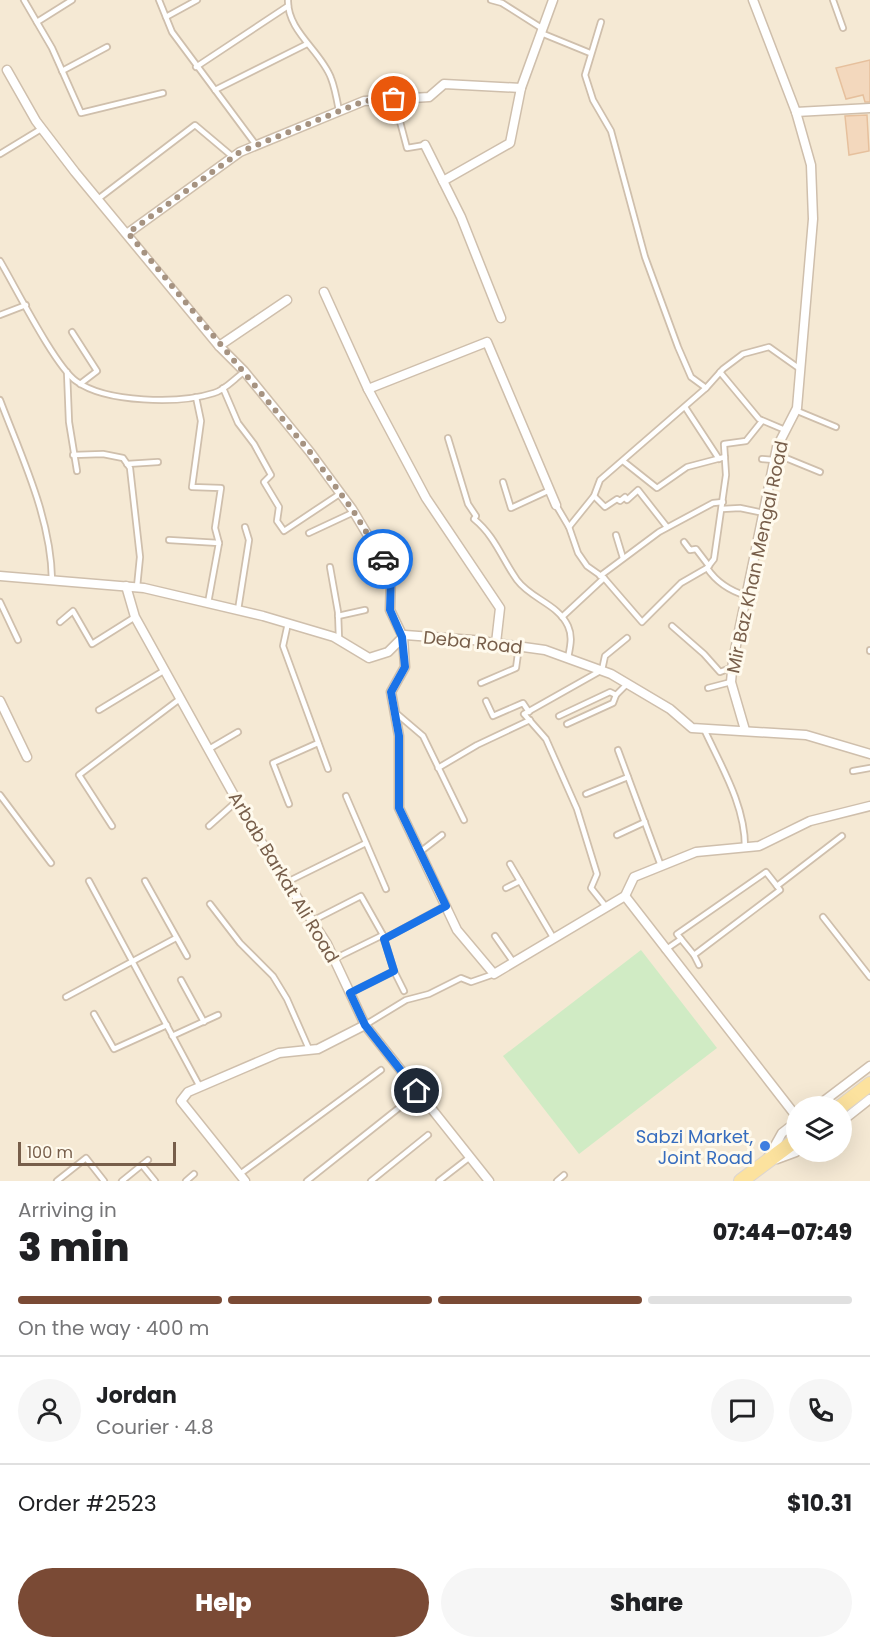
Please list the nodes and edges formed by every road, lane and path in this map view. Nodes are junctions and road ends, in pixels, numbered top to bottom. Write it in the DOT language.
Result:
graph roads {
  1 [pos="24,0"];
  2 [pos="72,0"];
  3 [pos="159,0"];
  4 [pos="197,0"];
  5 [pos="288,0"];
  6 [pos="491,0"];
  7 [pos="553,0"];
  8 [pos="753,0"];
  9 [pos="833,0"];
  10 [pos="288,6"];
  11 [pos="166,17"];
  12 [pos="36,22"];
  13 [pos="600,22"];
  14 [pos="843,28"];
  15 [pos="542,31"];
  16 [pos="307,44"];
  17 [pos="107,46"];
  18 [pos="590,53"];
  19 [pos="196,67"];
  20 [pos="62,71"];
  21 [pos="4,72"];
  22 [pos="521,88"];
  23 [pos="215,90"];
  24 [pos="163,93"];
  25 [pos="394,99"];
  26 [pos="870,108"];
  27 [pos="339,111"];
  28 [pos="796,112"];
  29 [pos="42,129"];
  30 [pos="425,145"];
  31 [pos="256,146"];
  32 [pos="0,154"];
  33 [pos="233,157"];
  34 [pos="443,181"];
  35 [pos="98,199"];
  36 [pos="128,233"];
  37 [pos="0,261"];
  38 [pos="324,292"];
  39 [pos="288,300"];
  40 [pos="26,305"];
  41 [pos="0,315"];
  42 [pos="501,318"];
  43 [pos="72,332"];
  44 [pos="219,346"];
  45 [pos="801,370"];
  46 [pos="244,371"];
  47 [pos="67,372"];
  48 [pos="720,372"];
  49 [pos="80,384"];
  50 [pos="222,388"];
  51 [pos="706,388"];
  52 [pos="368,389"];
  53 [pos="196,397"];
  54 [pos="0,400"];
  55 [pos="685,407"];
  56 [pos="795,410"];
  57 [pos="762,421"];
  58 [pos="836,427"];
  59 [pos="785,430"];
  60 [pos="448,438"];
  61 [pos="73,455"];
  62 [pos="775,457"];
  63 [pos="722,458"];
  64 [pos="762,459"];
  65 [pos="623,461"];
  66 [pos="158,462"];
  67 [pos="127,464"];
  68 [pos="77,471"];
  69 [pos="820,472"];
  70 [pos="503,482"];
  71 [pos="550,490"];
  72 [pos="341,493"];
  73 [pos="594,496"];
  74 [pos="723,502"];
  75 [pos="556,505"];
  76 [pos="722,509"];
  77 [pos="354,512"];
  78 [pos="764,513"];
  79 [pos="569,526"];
  80 [pos="245,527"];
  81 [pos="667,527"];
  82 [pos="309,533"];
  83 [pos="616,535"];
  84 [pos="169,540"];
  85 [pos="684,542"];
  86 [pos="219,543"];
  87 [pos="623,558"];
  88 [pos="330,567"];
  89 [pos="708,567"];
  90 [pos="0,576"];
  91 [pos="602,577"];
  92 [pos="52,580"];
  93 [pos="126,586"];
  94 [pos="137,587"];
  95 [pos="747,596"];
  96 [pos="0,603"];
  97 [pos="208,603"];
  98 [pos="238,610"];
  99 [pos="365,610"];
  100 [pos="338,616"];
  101 [pos="562,617"];
  102 [pos="135,618"];
  103 [pos="60,622"];
  104 [pos="288,623"];
  105 [pos="672,626"];
  106 [pos="402,637"];
  107 [pos="627,638"];
  108 [pos="18,640"];
  109 [pos="339,640"];
  110 [pos="496,643"];
  111 [pos="519,646"];
  112 [pos="568,658"];
  113 [pos="732,668"];
  114 [pos="165,670"];
  115 [pos="602,670"];
  116 [pos="731,682"];
  117 [pos="481,683"];
  118 [pos="628,684"];
  119 [pos="708,688"];
  120 [pos="616,695"];
  121 [pos="181,698"];
  122 [pos="0,701"];
  123 [pos="486,701"];
  124 [pos="99,710"];
  125 [pos="395,712"];
  126 [pos="529,712"];
  127 [pos="559,716"];
  128 [pos="530,720"];
  129 [pos="567,724"];
  130 [pos="704,729"];
  131 [pos="745,730"];
  132 [pos="237,732"];
  133 [pos="318,743"];
  134 [pos="209,749"];
  135 [pos="618,750"];
  136 [pos="870,754"];
  137 [pos="27,757"];
  138 [pos="438,768"];
  139 [pos="870,768"];
  140 [pos="328,769"];
  141 [pos="853,771"];
  142 [pos="628,777"];
  143 [pos="586,794"];
  144 [pos="0,795"];
  145 [pos="346,796"];
  146 [pos="237,801"];
  147 [pos="289,804"];
  148 [pos="870,806"];
  149 [pos="464,820"];
  150 [pos="645,822"];
  151 [pos="112,826"];
  152 [pos="209,826"];
  153 [pos="442,835"];
  154 [pos="617,835"];
  155 [pos="842,836"];
  156 [pos="366,843"];
  157 [pos="745,848"];
  158 [pos="420,852"];
  159 [pos="51,863"];
  160 [pos="510,864"];
  161 [pos="662,866"];
  162 [pos="89,881"];
  163 [pos="145,881"];
  164 [pos="520,881"];
  165 [pos="287,882"];
  166 [pos="777,886"];
  167 [pos="507,888"];
  168 [pos="386,889"];
  169 [pos="625,896"];
  170 [pos="210,904"];
  171 [pos="446,906"];
  172 [pos="607,908"];
  173 [pos="824,917"];
  174 [pos="312,921"];
  175 [pos="495,936"];
  176 [pos="383,937"];
  177 [pos="176,938"];
  178 [pos="554,939"];
  179 [pos="681,939"];
  180 [pos="665,950"];
  181 [pos="187,956"];
  182 [pos="694,956"];
  183 [pos="334,959"];
  184 [pos="132,961"];
  185 [pos="514,963"];
  186 [pos="699,965"];
  187 [pos="394,971"];
  188 [pos="495,974"];
  189 [pos="870,977"];
  190 [pos="181,980"];
  191 [pos="404,991"];
  192 [pos="350,993"];
  193 [pos="66,997"];
  194 [pos="94,1014"];
  195 [pos="218,1015"];
  196 [pos="204,1022"];
  197 [pos="167,1025"];
  198 [pos="365,1025"];
  199 [pos="172,1036"];
  200 [pos="309,1050"];
  201 [pos="870,1066"];
  202 [pos="381,1070"];
  203 [pos="870,1084"];
  204 [pos="200,1087"];
  205 [pos="830,1096"];
  206 [pos="852,1098"];
  207 [pos="870,1099"];
  208 [pos="405,1103"];
  209 [pos="786,1103"];
  210 [pos="852,1112"];
  211 [pos="786,1130"];
  212 [pos="428,1135"];
  213 [pos="786,1150"];
  214 [pos="470,1157"];
  215 [pos="148,1160"];
  216 [pos="765,1164"];
  217 [pos="142,1165"];
  218 [pos="194,1174"];
  219 [pos="564,1175"];
  220 [pos="242,1178"];
  221 [pos="57,1181"];
  222 [pos="104,1181"];
  223 [pos="122,1181"];
  224 [pos="155,1181"];
  225 [pos="186,1181"];
  226 [pos="307,1181"];
  227 [pos="371,1181"];
  228 [pos="439,1181"];
  229 [pos="489,1181"];
  230 [pos="557,1181"];
  231 [pos="741,1181"];
  1 -- 12 [label="lane"];
  2 -- 12 [label="lane"];
  3 -- 11 [label="lane"];
  4 -- 11 [label="lane"];
  5 -- 10 [label="lane"];
  6 -- 15 [label="lane"];
  7 -- 15 [label="street"];
  8 -- 28 [label="street, Mir Baz Khan Mengal Road"];
  9 -- 14 [label="lane"];
  10 -- 16 [label="lane"];
  10 -- 19 [label="lane"];
  11 -- 19 [label="lane"];
  12 -- 20 [label="lane"];
  13 -- 18 [label="lane"];
  15 -- 18 [label="lane"];
  15 -- 22 [label="street"];
  16 -- 23 [label="lane"];
  16 -- 27 [label="lane"];
  17 -- 20 [label="lane"];
  18 -- 51 [label="lane"];
  19 -- 23 [label="lane"];
  20 -- 24 [label="lane"];
  21 -- 29 [label="street"];
  22 -- 25 [label="street"];
  22 -- 34 [label="street"];
  23 -- 31 [label="lane"];
  25 -- 27 [label="street"];
  25 -- 30 [label="lane"];
  26 -- 28 [label="street"];
  27 -- 31 [label="street"];
  28 -- 45 [label="street, Mir Baz Khan Mengal Road"];
  29 -- 32 [label="lane"];
  29 -- 35 [label="street"];
  30 -- 34 [label="street"];
  31 -- 33 [label="street"];
  33 -- 35 [label="lane"];
  33 -- 36 [label="street"];
  34 -- 42 [label="street"];
  35 -- 36 [label="street"];
  36 -- 44 [label="street"];
  37 -- 40 [label="lane"];
  38 -- 52 [label="street"];
  39 -- 44 [label="street"];
  40 -- 41 [label="lane"];
  40 -- 47 [label="lane"];
  43 -- 49 [label="lane"];
  44 -- 46 [label="street"];
  45 -- 48 [label="lane"];
  45 -- 56 [label="street, Mir Baz Khan Mengal Road"];
  46 -- 50 [label="lane"];
  46 -- 72 [label="street"];
  47 -- 49 [label="lane"];
  47 -- 61 [label="lane"];
  48 -- 51 [label="lane"];
  48 -- 57 [label="lane"];
  49 -- 53 [label="lane"];
  50 -- 53 [label="lane"];
  50 -- 72 [label="lane"];
  51 -- 55 [label="lane"];
  52 -- 71 [label="street"];
  52 -- 110 [label="street"];
  53 -- 86 [label="lane"];
  54 -- 92 [label="lane"];
  55 -- 63 [label="lane"];
  55 -- 65 [label="lane"];
  56 -- 58 [label="lane"];
  56 -- 59 [label="street, Mir Baz Khan Mengal Road"];
  57 -- 59 [label="lane"];
  57 -- 63 [label="lane"];
  59 -- 62 [label="street, Mir Baz Khan Mengal Road"];
  60 -- 101 [label="lane"];
  61 -- 67 [label="lane"];
  61 -- 68 [label="lane"];
  62 -- 64 [label="lane"];
  62 -- 69 [label="lane"];
  62 -- 78 [label="street, Mir Baz Khan Mengal Road"];
  63 -- 65 [label="lane"];
  63 -- 74 [label="lane"];
  65 -- 73 [label="lane"];
  66 -- 67 [label="lane"];
  67 -- 94 [label="lane"];
  70 -- 71 [label="lane"];
  71 -- 75 [label="street"];
  72 -- 77 [label="street"];
  73 -- 79 [label="lane"];
  73 -- 81 [label="lane"];
  74 -- 76 [label="lane"];
  74 -- 81 [label="lane"];
  75 -- 79 [label="lane"];
  76 -- 78 [label="lane"];
  76 -- 89 [label="lane"];
  77 -- 82 [label="lane"];
  77 -- 106 [label="street"];
  78 -- 95 [label="street, Mir Baz Khan Mengal Road"];
  79 -- 91 [label="lane"];
  80 -- 98 [label="lane"];
  81 -- 87 [label="lane"];
  83 -- 87 [label="lane"];
  84 -- 86 [label="lane"];
  85 -- 89 [label="lane"];
  86 -- 97 [label="lane"];
  87 -- 91 [label="lane"];
  88 -- 100 [label="lane"];
  89 -- 91 [label="lane"];
  89 -- 95 [label="lane"];
  90 -- 92 [label="street, Deba Road"];
  91 -- 101 [label="lane"];
  92 -- 93 [label="street, Deba Road"];
  93 -- 94 [label="street, Deba Road"];
  93 -- 102 [label="street, Arbab Barkat Ali Road"];
  94 -- 97 [label="street, Deba Road"];
  95 -- 113 [label="street, Mir Baz Khan Mengal Road"];
  96 -- 108 [label="lane"];
  97 -- 98 [label="street, Deba Road"];
  98 -- 104 [label="street, Deba Road"];
  99 -- 100 [label="lane"];
  100 -- 109 [label="lane"];
  101 -- 112 [label="lane"];
  102 -- 103 [label="lane"];
  102 -- 114 [label="street, Arbab Barkat Ali Road"];
  104 -- 109 [label="street, Deba Road"];
  104 -- 133 [label="lane"];
  105 -- 113 [label="lane"];
  106 -- 109 [label="street, Deba Road"];
  106 -- 110 [label="street, Deba Road"];
  106 -- 125 [label="street"];
  107 -- 115 [label="lane"];
  110 -- 111 [label="street, Deba Road"];
  111 -- 112 [label="street, Deba Road"];
  111 -- 117 [label="lane"];
  112 -- 115 [label="street, Deba Road"];
  113 -- 116 [label="street, Mir Baz Khan Mengal Road"];
  114 -- 121 [label="street, Arbab Barkat Ali Road"];
  114 -- 124 [label="lane"];
  115 -- 118 [label="street, Deba Road"];
  115 -- 126 [label="lane"];
  116 -- 119 [label="lane"];
  116 -- 131 [label="street, Mir Baz Khan Mengal Road"];
  118 -- 120 [label="lane"];
  118 -- 130 [label="street, Deba Road"];
  120 -- 127 [label="lane"];
  120 -- 129 [label="lane"];
  121 -- 134 [label="street, Arbab Barkat Ali Road"];
  121 -- 151 [label="lane"];
  122 -- 137 [label="street"];
  123 -- 126 [label="lane"];
  125 -- 138 [label="lane"];
  125 -- 158 [label="street"];
  126 -- 128 [label="lane"];
  128 -- 138 [label="lane"];
  128 -- 172 [label="lane"];
  130 -- 131 [label="street, Deba Road"];
  130 -- 157 [label="lane"];
  131 -- 136 [label="street, Deba Road"];
  132 -- 134 [label="lane"];
  133 -- 140 [label="lane"];
  133 -- 147 [label="lane"];
  134 -- 146 [label="street, Arbab Barkat Ali Road"];
  135 -- 142 [label="lane"];
  138 -- 149 [label="lane"];
  139 -- 141 [label="lane"];
  142 -- 143 [label="lane"];
  142 -- 150 [label="lane"];
  144 -- 159 [label="lane"];
  145 -- 156 [label="lane"];
  146 -- 152 [label="lane"];
  146 -- 165 [label="street, Arbab Barkat Ali Road"];
  148 -- 157 [label="street"];
  150 -- 154 [label="lane"];
  150 -- 161 [label="lane"];
  153 -- 158 [label="lane"];
  155 -- 166 [label="lane"];
  156 -- 165 [label="lane"];
  156 -- 168 [label="lane"];
  157 -- 161 [label="street"];
  158 -- 171 [label="street"];
  160 -- 164 [label="lane"];
  161 -- 169 [label="street"];
  162 -- 184 [label="lane"];
  163 -- 177 [label="lane"];
  164 -- 167 [label="lane"];
  164 -- 178 [label="lane"];
  165 -- 174 [label="street, Arbab Barkat Ali Road"];
  166 -- 179 [label="lane"];
  166 -- 182 [label="lane"];
  169 -- 172 [label="street"];
  169 -- 180 [label="street"];
  170 -- 200 [label="lane"];
  171 -- 176 [label="lane"];
  171 -- 188 [label="street"];
  172 -- 178 [label="street"];
  173 -- 189 [label="lane"];
  174 -- 176 [label="lane"];
  174 -- 183 [label="street, Arbab Barkat Ali Road"];
  175 -- 185 [label="lane"];
  176 -- 183 [label="lane"];
  176 -- 187 [label="lane"];
  177 -- 181 [label="lane"];
  177 -- 184 [label="lane"];
  178 -- 185 [label="street"];
  179 -- 180 [label="lane"];
  179 -- 182 [label="lane"];
  180 -- 209 [label="street"];
  182 -- 186 [label="lane"];
  183 -- 192 [label="street, Arbab Barkat Ali Road"];
  184 -- 193 [label="lane"];
  184 -- 197 [label="lane"];
  185 -- 188 [label="street"];
  187 -- 191 [label="lane"];
  187 -- 192 [label="lane"];
  188 -- 198 [label="lane"];
  190 -- 196 [label="lane"];
  192 -- 198 [label="street, Arbab Barkat Ali Road"];
  194 -- 197 [label="lane"];
  195 -- 196 [label="lane"];
  196 -- 199 [label="lane"];
  197 -- 199 [label="lane"];
  198 -- 200 [label="street"];
  198 -- 214 [label="street, Arbab Barkat Ali Road"];
  199 -- 204 [label="lane"];
  200 -- 204 [label="street"];
  201 -- 205 [label="street"];
  202 -- 220 [label="lane"];
  203 -- 206 [label="main road"];
  204 -- 220 [label="street"];
  207 -- 210 [label="street"];
  208 -- 226 [label="lane"];
  211 -- 216 [label="street"];
  212 -- 227 [label="lane"];
  213 -- 216 [label="main road"];
  214 -- 228 [label="lane"];
  214 -- 229 [label="street, Arbab Barkat Ali Road"];
  215 -- 217 [label="lane"];
  216 -- 231 [label="main road"];
  217 -- 223 [label="lane"];
  217 -- 224 [label="lane"];
  218 -- 225 [label="lane"];
  219 -- 230 [label="lane"];
  221 -- 222 [label="lane"];
}
